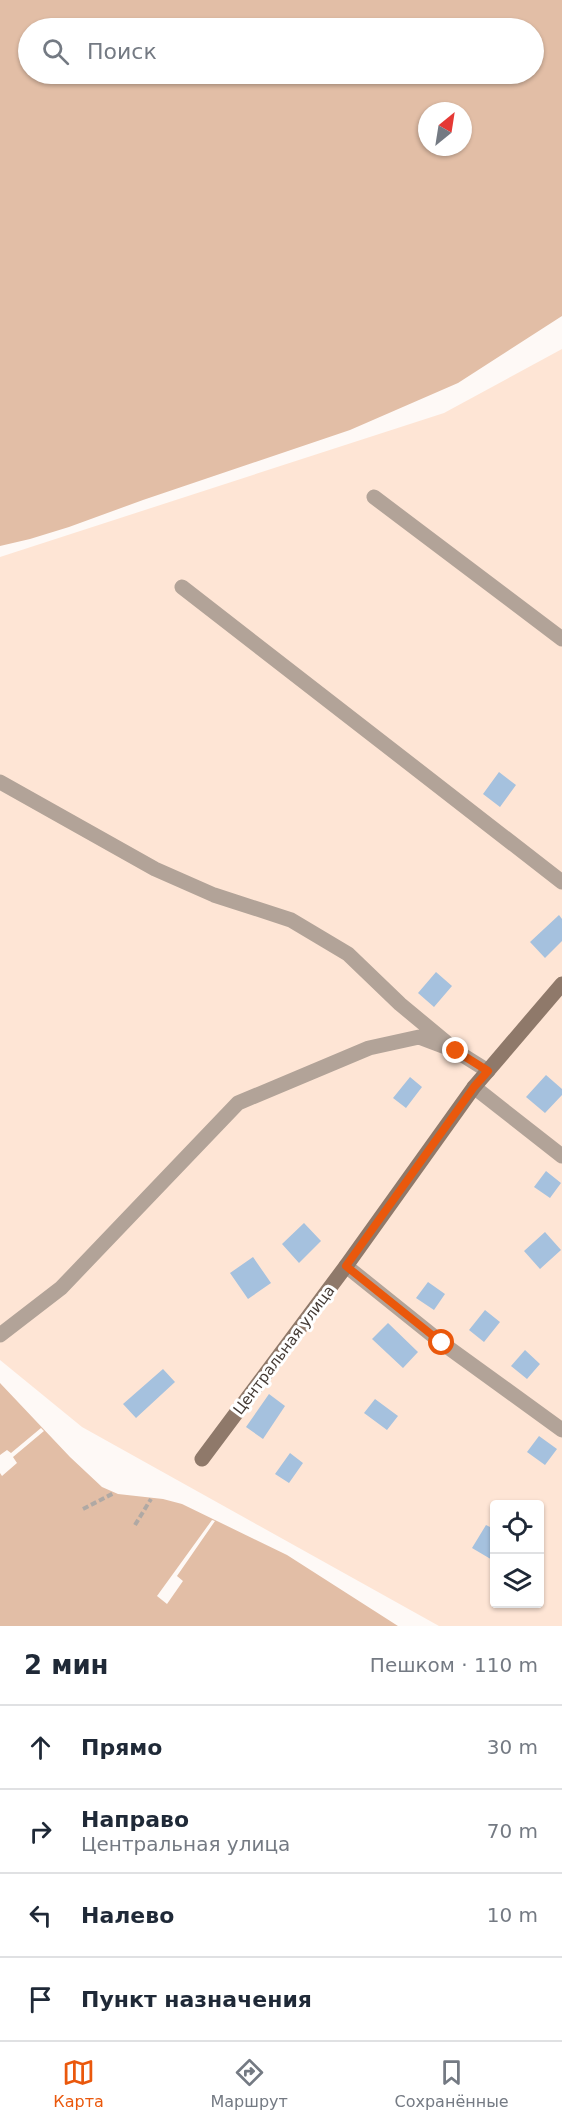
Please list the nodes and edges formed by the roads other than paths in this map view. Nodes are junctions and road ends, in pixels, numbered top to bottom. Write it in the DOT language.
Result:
graph roads {
  1 [pos="374,497"];
  2 [pos="182,587"];
  3 [pos="562,639"];
  4 [pos="0,782"];
  5 [pos="562,882"];
  6 [pos="562,984"];
  7 [pos="456,1051"];
  8 [pos="488,1071"];
  9 [pos="474,1087"];
  10 [pos="562,1156"];
  11 [pos="346,1266"];
  12 [pos="0,1335"];
  13 [pos="562,1430"];
  14 [pos="202,1459"];
  1 -- 3 [label="street"];
  2 -- 5 [label="street"];
  4 -- 7 [label="street"];
  6 -- 8 [label="street, Центральная улица"];
  7 -- 8 [label="street"];
  7 -- 12 [label="street"];
  8 -- 9 [label="street, Центральная улица"];
  9 -- 10 [label="street"];
  9 -- 11 [label="street, Центральная улица"];
  11 -- 13 [label="street"];
  11 -- 14 [label="street, Центральная улица"];
}
